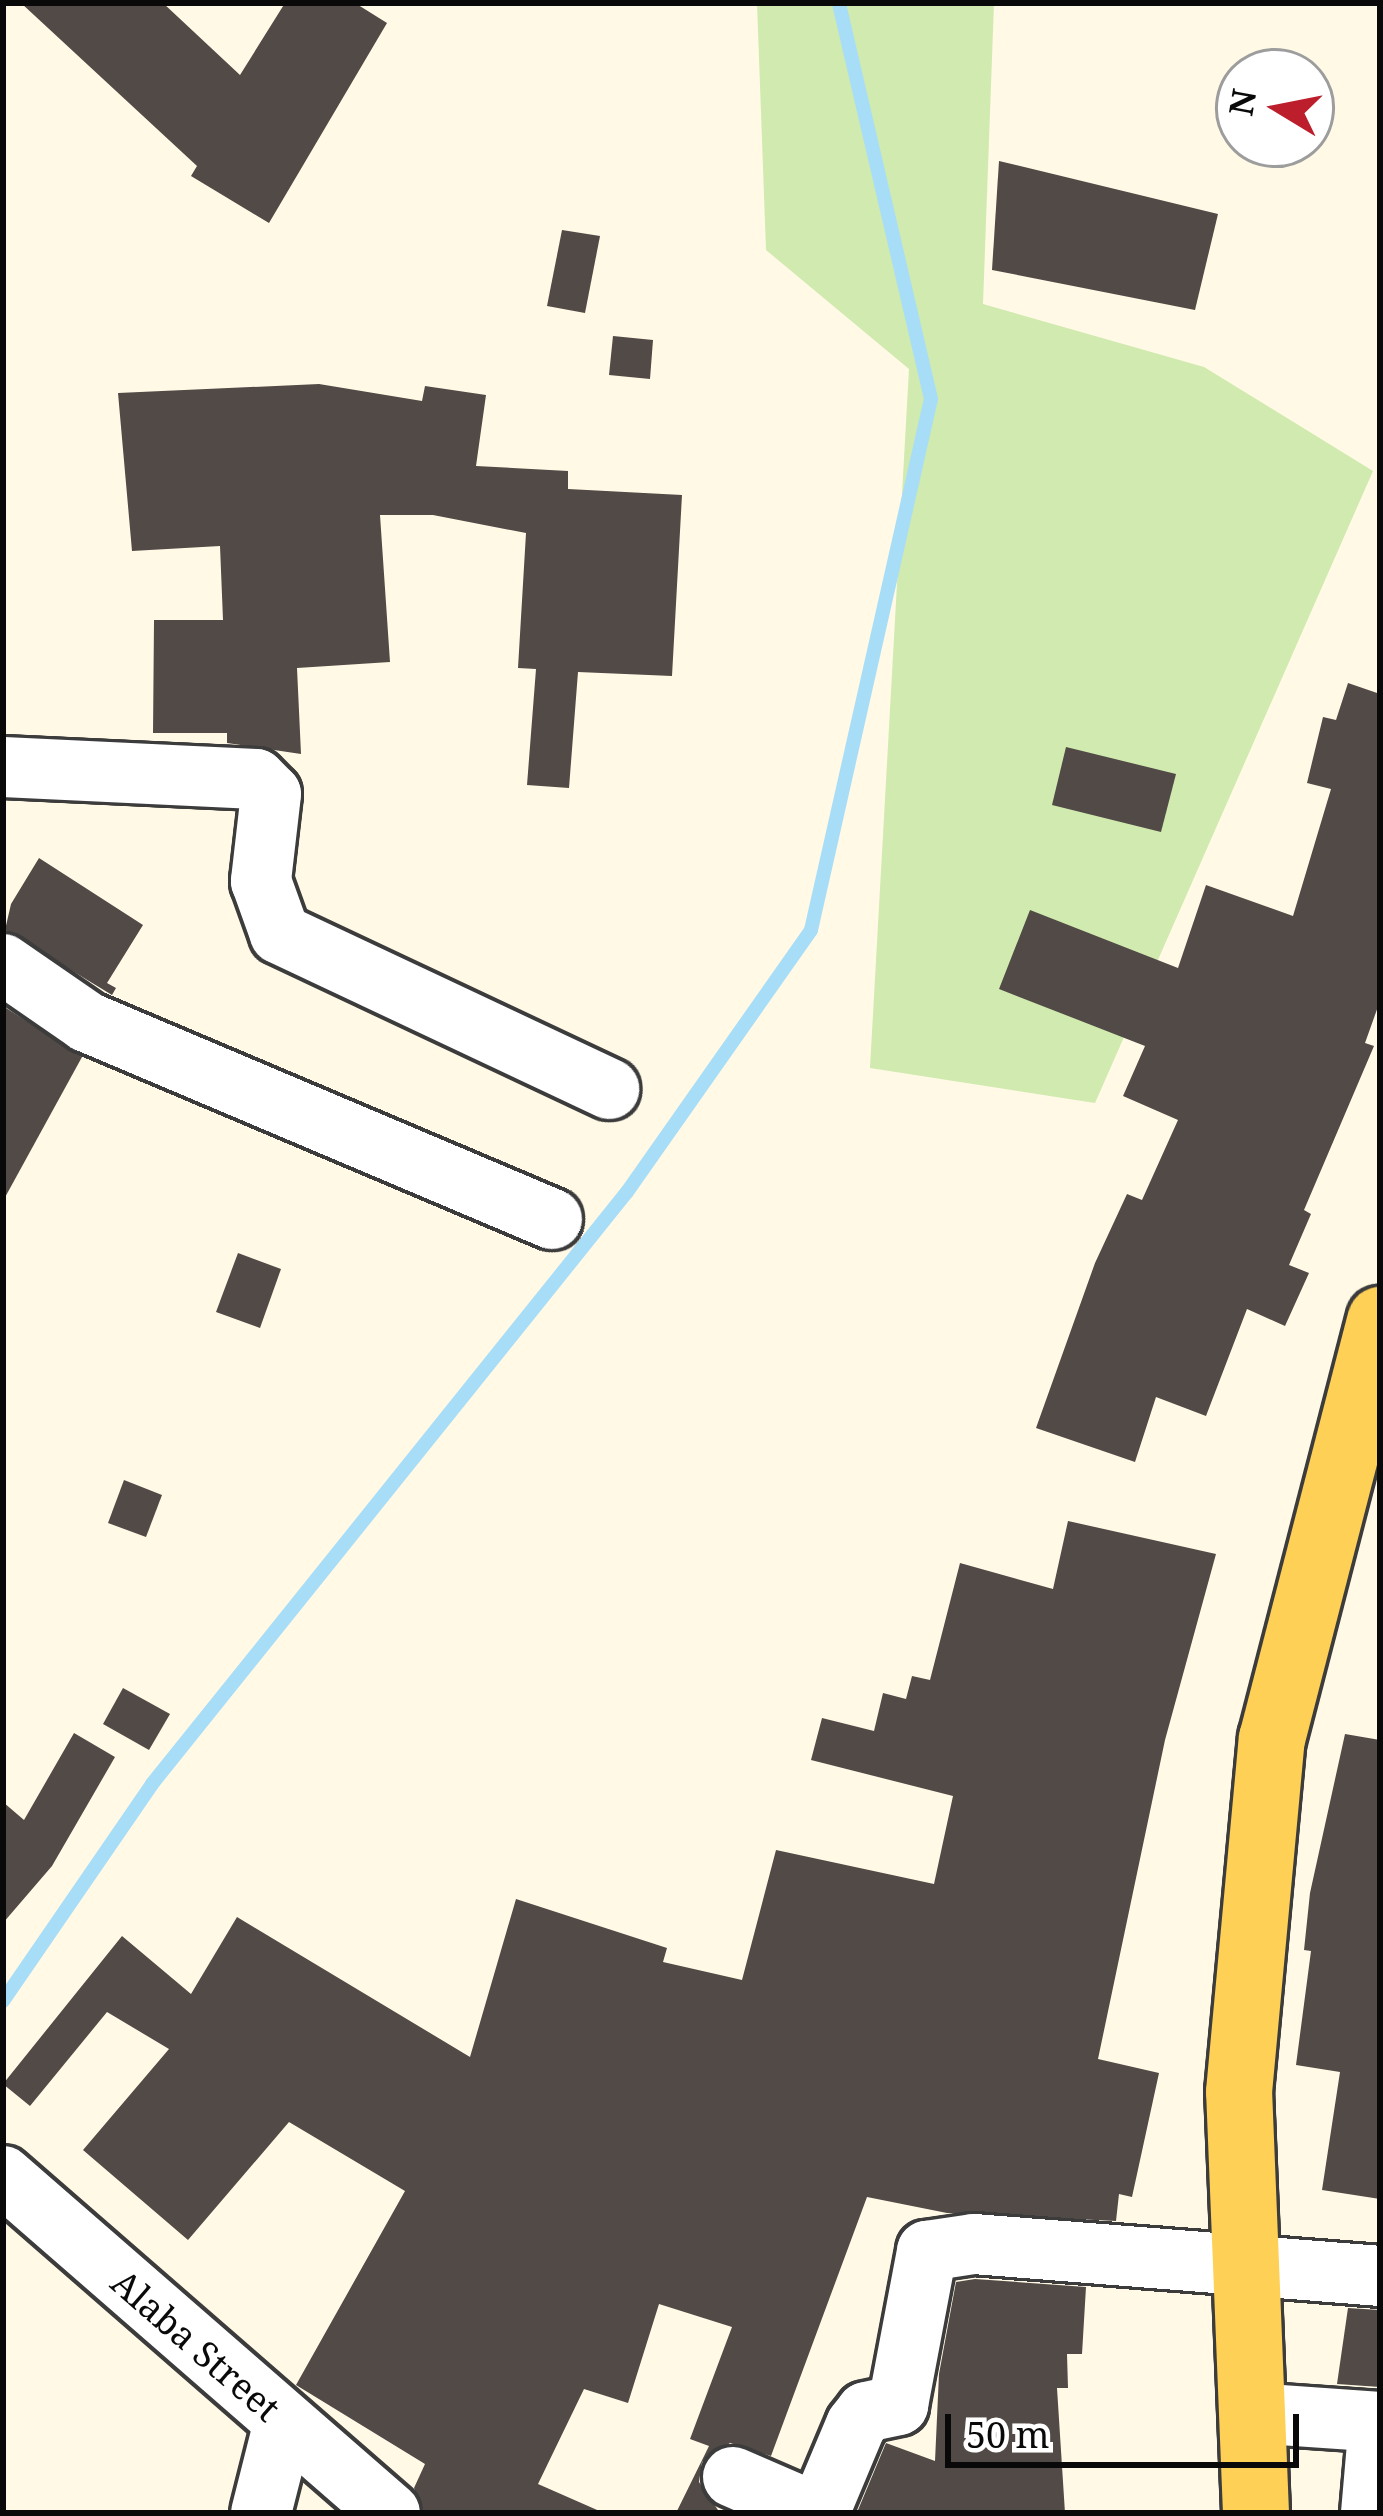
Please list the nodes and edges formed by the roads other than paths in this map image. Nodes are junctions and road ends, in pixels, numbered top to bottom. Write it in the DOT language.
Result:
graph roads {
  1 [pos="3,767"];
  2 [pos="3,964"];
  3 [pos="609,1089"];
  4 [pos="552,1220"];
  5 [pos="1380,1320"];
  6 [pos="3,2176"];
  7 [pos="1240,2262"];
  8 [pos="1380,2276"];
  9 [pos="1252,2413"];
  10 [pos="284,2422"];
  11 [pos="1380,2422"];
  12 [pos="733,2477"];
  13 [pos="261,2513"];
  14 [pos="390,2513"];
  15 [pos="818,2513"];
  16 [pos="1256,2513"];
  17 [pos="1371,2513"];
  1 -- 3 [label="street"];
  2 -- 4 [label="street"];
  5 -- 7 [label="main road"];
  6 -- 10 [label="street, Alaba Street"];
  7 -- 8 [label="street"];
  7 -- 9 [label="main road"];
  7 -- 15 [label="street"];
  9 -- 11 [label="street"];
  9 -- 16 [label="main road"];
  10 -- 13 [label="street"];
  10 -- 14 [label="street, Alaba Street"];
  11 -- 17 [label="street"];
  12 -- 15 [label="street"];
}
